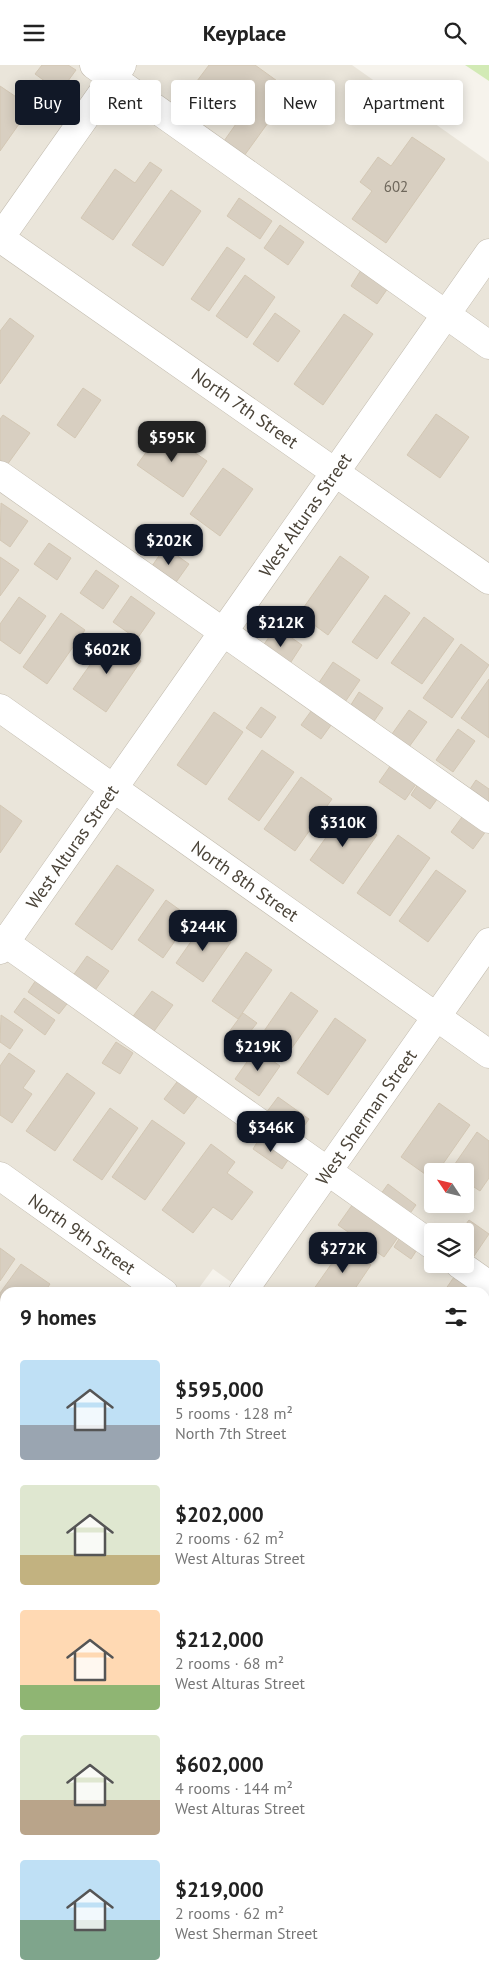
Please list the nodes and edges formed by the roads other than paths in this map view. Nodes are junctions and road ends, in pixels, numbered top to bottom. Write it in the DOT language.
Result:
graph roads {
  1 [pos="110,69"];
  2 [pos="0,238"];
  3 [pos="489,253"];
  4 [pos="446,314"];
  5 [pos="489,345"];
  6 [pos="335,472"];
  7 [pos="0,475"];
  8 [pos="489,579"];
  9 [pos="223,632"];
  10 [pos="0,708"];
  11 [pos="113,788"];
  12 [pos="489,819"];
  13 [pos="489,942"];
  14 [pos="2,944"];
  15 [pos="437,1017"];
  16 [pos="489,1054"];
  17 [pos="328,1171"];
  18 [pos="0,1177"];
  19 [pos="424,1239"];
  20 [pos="472,1273"];
  21 [pos="489,1285"];
  22 [pos="156,1287"];
  23 [pos="246,1287"];
  1 -- 2 [label="street"];
  1 -- 4 [label="street"];
  2 -- 6 [label="street, North 7th Street"];
  3 -- 4 [label="street, West Alturas Street"];
  4 -- 5 [label="street"];
  4 -- 6 [label="street, West Alturas Street"];
  6 -- 8 [label="street, North 7th Street"];
  6 -- 9 [label="street, West Alturas Street"];
  7 -- 9 [label="street"];
  9 -- 11 [label="street, West Alturas Street"];
  9 -- 12 [label="street"];
  10 -- 11 [label="street, North 8th Street"];
  11 -- 14 [label="street, West Alturas Street"];
  11 -- 15 [label="street, North 8th Street"];
  13 -- 15 [label="street, West Sherman Street"];
  14 -- 17 [label="street"];
  15 -- 16 [label="street, North 8th Street"];
  15 -- 17 [label="street, West Sherman Street"];
  17 -- 19 [label="street"];
  17 -- 23 [label="street, West Sherman Street"];
  18 -- 22 [label="street, North 9th Street"];
  20 -- 21 [label="street"];
}
